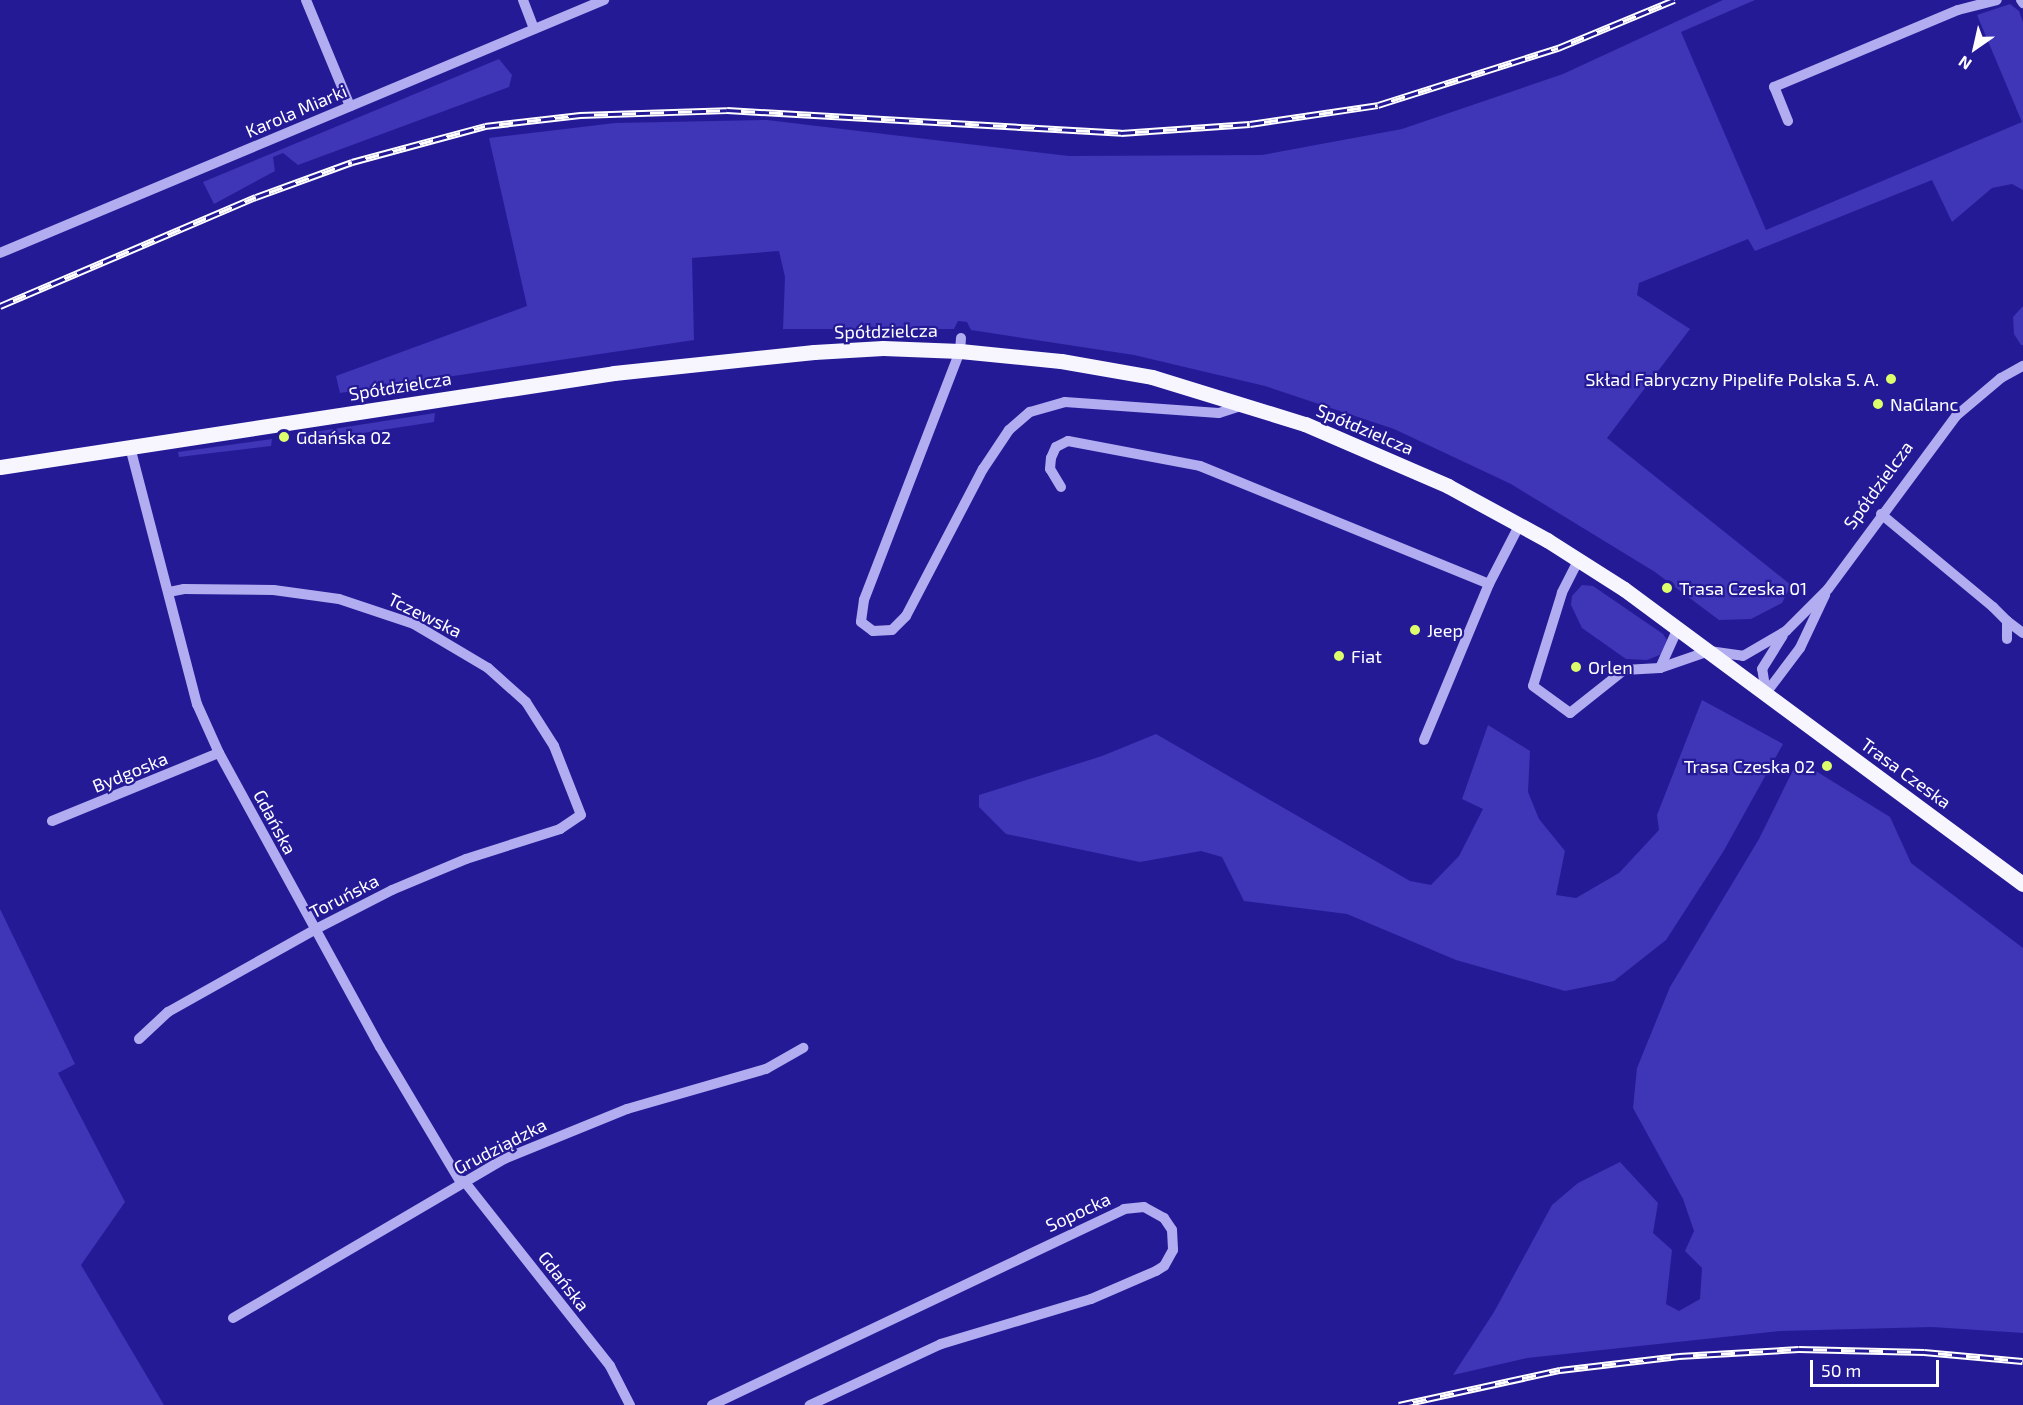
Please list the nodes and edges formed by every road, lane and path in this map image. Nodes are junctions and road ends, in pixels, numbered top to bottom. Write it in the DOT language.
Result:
graph roads {
  1 [pos="306,0"];
  2 [pos="522,0"];
  3 [pos="604,0"];
  4 [pos="1997,0"];
  5 [pos="534,30"];
  6 [pos="350,106"];
  7 [pos="1788,121"];
  8 [pos="0,253"];
  9 [pos="961,344"];
  10 [pos="2023,366"];
  11 [pos="1247,404"];
  12 [pos="130,447"];
  13 [pos="0,467"];
  14 [pos="1061,487"];
  15 [pos="1881,514"];
  16 [pos="1520,525"];
  17 [pos="1579,559"];
  18 [pos="1489,584"];
  19 [pos="1828,589"];
  20 [pos="168,592"];
  21 [pos="2007,621"];
  22 [pos="1678,628"];
  23 [pos="1786,631"];
  24 [pos="2023,633"];
  25 [pos="2007,639"];
  26 [pos="1709,651"];
  27 [pos="1660,668"];
  28 [pos="1766,693"];
  29 [pos="1424,740"];
  30 [pos="219,753"];
  31 [pos="581,815"];
  32 [pos="52,821"];
  33 [pos="2023,884"];
  34 [pos="314,930"];
  35 [pos="139,1039"];
  36 [pos="803,1048"];
  37 [pos="463,1182"];
  38 [pos="233,1318"];
  39 [pos="630,1405"];
  40 [pos="712,1405"];
  41 [pos="810,1405"];
  1 -- 6 [label="street"];
  2 -- 5 [label="street"];
  3 -- 5 [label="street, Karola Miarki"];
  4 -- 7 [label="street"];
  5 -- 6 [label="street, Karola Miarki"];
  6 -- 8 [label="street, Karola Miarki"];
  9 -- 11 [label="main road, Spółdzielcza"];
  9 -- 11 [label="street"];
  9 -- 12 [label="main road, Spółdzielcza"];
  10 -- 15 [label="street, Spółdzielcza"];
  11 -- 16 [label="main road, Spółdzielcza"];
  12 -- 13 [label="main road, Spółdzielcza"];
  12 -- 20 [label="street, Gdańska"];
  14 -- 18 [label="street"];
  15 -- 19 [label="street, Spółdzielcza"];
  15 -- 21 [label="street"];
  16 -- 17 [label="main road, Spółdzielcza"];
  16 -- 18 [label="street"];
  17 -- 22 [label="main road, Spółdzielcza"];
  17 -- 27 [label="street"];
  18 -- 29 [label="street"];
  19 -- 23 [label="street, Spółdzielcza"];
  19 -- 28 [label="street, Spółdzielcza"];
  20 -- 30 [label="street, Gdańska"];
  20 -- 31 [label="street, Tczewska"];
  21 -- 24 [label="street"];
  21 -- 25 [label="street"];
  22 -- 26 [label="main road, Spółdzielcza"];
  22 -- 27 [label="street"];
  23 -- 26 [label="street, Spółdzielcza"];
  23 -- 28 [label="street, Spółdzielcza"];
  26 -- 27 [label="street"];
  26 -- 28 [label="main road, Spółdzielcza"];
  28 -- 33 [label="main road, Trasa Czeska"];
  30 -- 32 [label="street, Bydgoska"];
  30 -- 34 [label="street, Gdańska"];
  31 -- 34 [label="street, Toruńska"];
  34 -- 35 [label="street, Toruńska"];
  34 -- 37 [label="street, Gdańska"];
  36 -- 37 [label="street, Grudziądzka"];
  37 -- 38 [label="street, Grudziądzka"];
  37 -- 39 [label="street, Gdańska"];
  40 -- 41 [label="street, Sopocka"];
}
